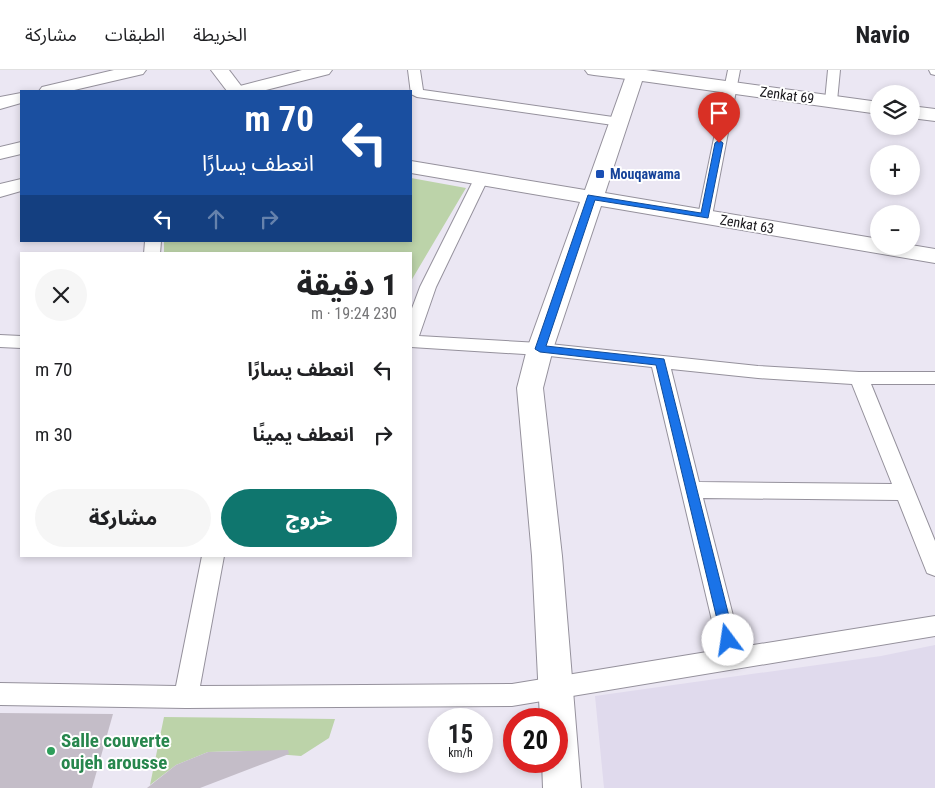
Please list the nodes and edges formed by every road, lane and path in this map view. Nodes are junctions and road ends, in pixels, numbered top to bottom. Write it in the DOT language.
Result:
graph roads {
  1 [pos="136,70"];
  2 [pos="220,70"];
  3 [pos="323,70"];
  4 [pos="414,70"];
  5 [pos="594,70"];
  6 [pos="834,70"];
  7 [pos="636,73"];
  8 [pos="732,79"];
  9 [pos="52,90"];
  10 [pos="235,90"];
  11 [pos="246,90"];
  12 [pos="414,94"];
  13 [pos="20,98"];
  14 [pos="832,101"];
  15 [pos="0,103"];
  16 [pos="870,107"];
  17 [pos="920,114"];
  18 [pos="935,116"];
  19 [pos="620,122"];
  20 [pos="20,148"];
  21 [pos="0,153"];
  22 [pos="412,167"];
  23 [pos="481,179"];
  24 [pos="20,185"];
  25 [pos="0,191"];
  26 [pos="591,197"];
  27 [pos="705,216"];
  28 [pos="935,256"];
  29 [pos="412,285"];
  30 [pos="428,287"];
  31 [pos="412,332"];
  32 [pos="0,341"];
  33 [pos="412,341"];
  34 [pos="20,342"];
  35 [pos="540,349"];
  36 [pos="660,362"];
  37 [pos="859,378"];
  38 [pos="935,378"];
  39 [pos="691,490"];
  40 [pos="905,492"];
  41 [pos="213,557"];
  42 [pos="935,567"];
  43 [pos="935,626"];
  44 [pos="733,659"];
  45 [pos="556,688"];
  46 [pos="0,694"];
  47 [pos="186,697"];
  48 [pos="562,788"];
  1 -- 9 [label="street"];
  2 -- 10 [label="street"];
  3 -- 11 [label="street"];
  4 -- 12 [label="lane"];
  5 -- 7 [label="street, Zenkat 69"];
  6 -- 14 [label="lane"];
  7 -- 8 [label="street, Zenkat 69"];
  7 -- 19 [label="street"];
  8 -- 14 [label="street, Zenkat 69"];
  8 -- 27 [label="lane"];
  12 -- 19 [label="lane"];
  13 -- 15 [label="street"];
  14 -- 16 [label="street, Zenkat 69"];
  17 -- 18 [label="street"];
  19 -- 26 [label="street"];
  20 -- 21 [label="street"];
  22 -- 23 [label="street, Zenkat 63"];
  23 -- 26 [label="street, Zenkat 63"];
  23 -- 30 [label="lane"];
  24 -- 25 [label="street"];
  26 -- 27 [label="street, Zenkat 63"];
  26 -- 35 [label="street"];
  27 -- 28 [label="street, Zenkat 63"];
  29 -- 30 [label="lane"];
  30 -- 31 [label="lane"];
  32 -- 34 [label="lane"];
  33 -- 35 [label="lane"];
  35 -- 36 [label="lane"];
  35 -- 45 [label="street"];
  36 -- 37 [label="lane"];
  36 -- 39 [label="lane"];
  37 -- 38 [label="lane"];
  37 -- 40 [label="lane"];
  39 -- 40 [label="lane"];
  39 -- 44 [label="lane"];
  40 -- 42 [label="lane"];
  41 -- 47 [label="lane"];
  43 -- 44 [label="lane"];
  44 -- 45 [label="lane"];
  45 -- 47 [label="lane"];
  45 -- 48 [label="street"];
  46 -- 47 [label="lane"];
}
